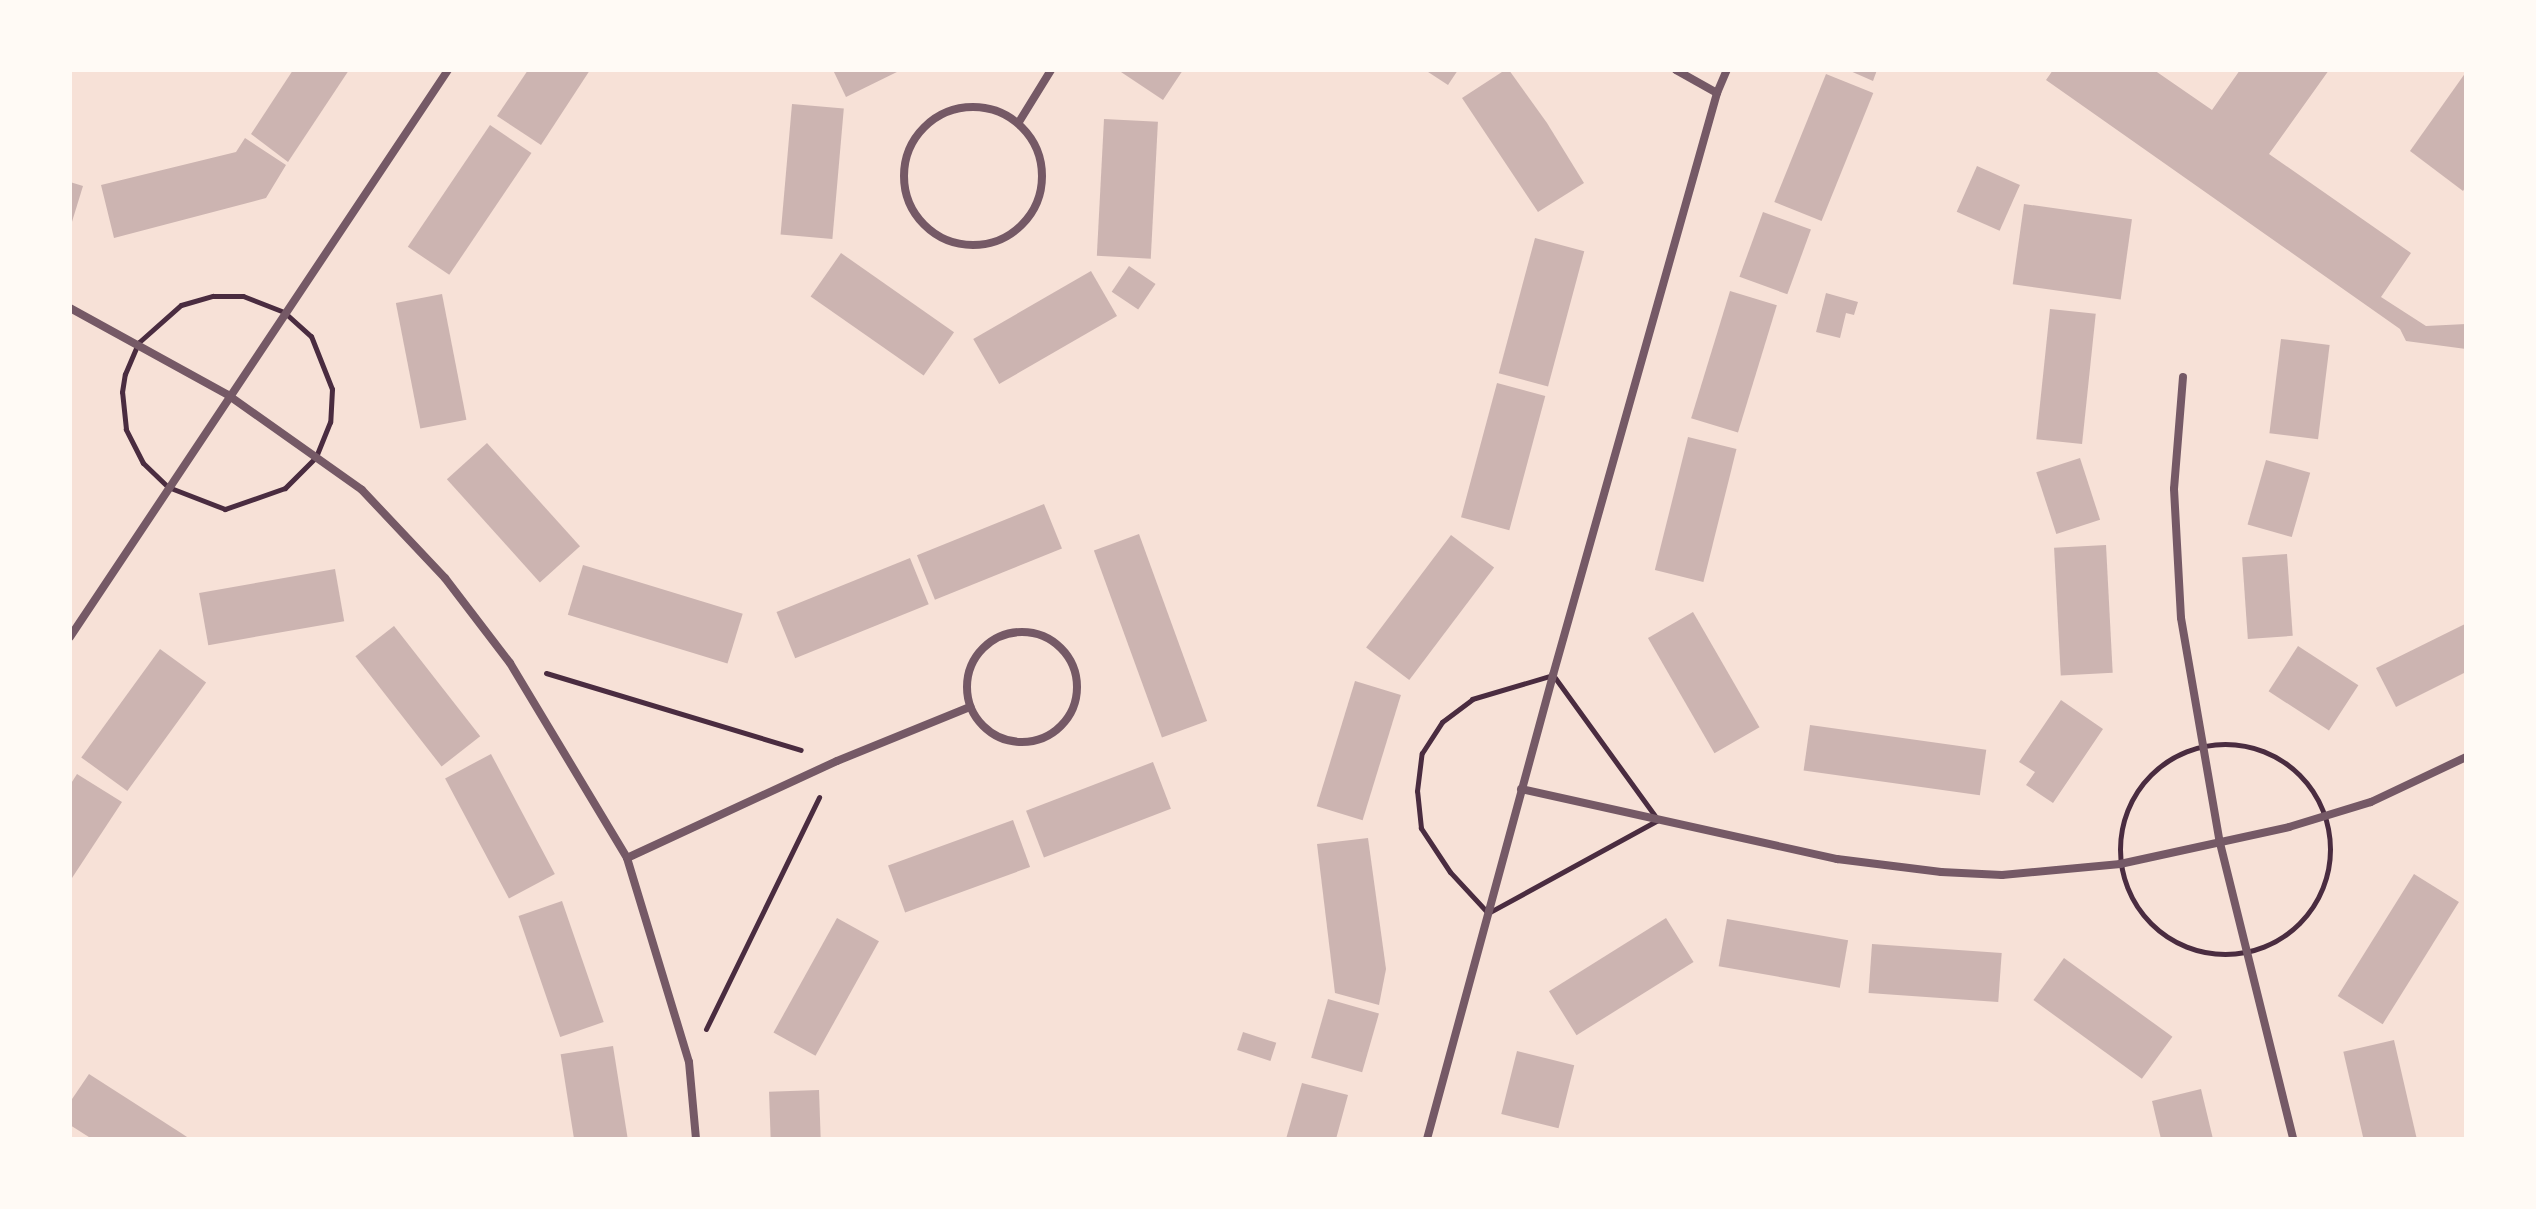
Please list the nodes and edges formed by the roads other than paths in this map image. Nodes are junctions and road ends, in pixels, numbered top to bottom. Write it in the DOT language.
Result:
graph roads {
  1 [pos="448,70"];
  2 [pos="1051,70"];
  3 [pos="1676,70"];
  4 [pos="1727,70"];
  5 [pos="1717,93"];
  6 [pos="1019,122"];
  7 [pos="70,308"];
  8 [pos="2183,377"];
  9 [pos="228,395"];
  10 [pos="70,637"];
  11 [pos="970,707"];
  12 [pos="2466,757"];
  13 [pos="1521,789"];
  14 [pos="2220,843"];
  15 [pos="627,858"];
  16 [pos="696,1139"];
  17 [pos="1427,1139"];
  18 [pos="2293,1139"];
  1 -- 9 [label="street"];
  2 -- 6 [label="street"];
  3 -- 5 [label="street"];
  4 -- 5 [label="street"];
  5 -- 13 [label="street"];
  6 -- 6 [label="street"];
  7 -- 9 [label="street"];
  8 -- 14 [label="street"];
  9 -- 10 [label="street"];
  9 -- 15 [label="street"];
  11 -- 11 [label="street"];
  11 -- 15 [label="street"];
  12 -- 14 [label="street"];
  13 -- 14 [label="street"];
  13 -- 17 [label="street"];
  14 -- 18 [label="street"];
  15 -- 16 [label="street"];
}
